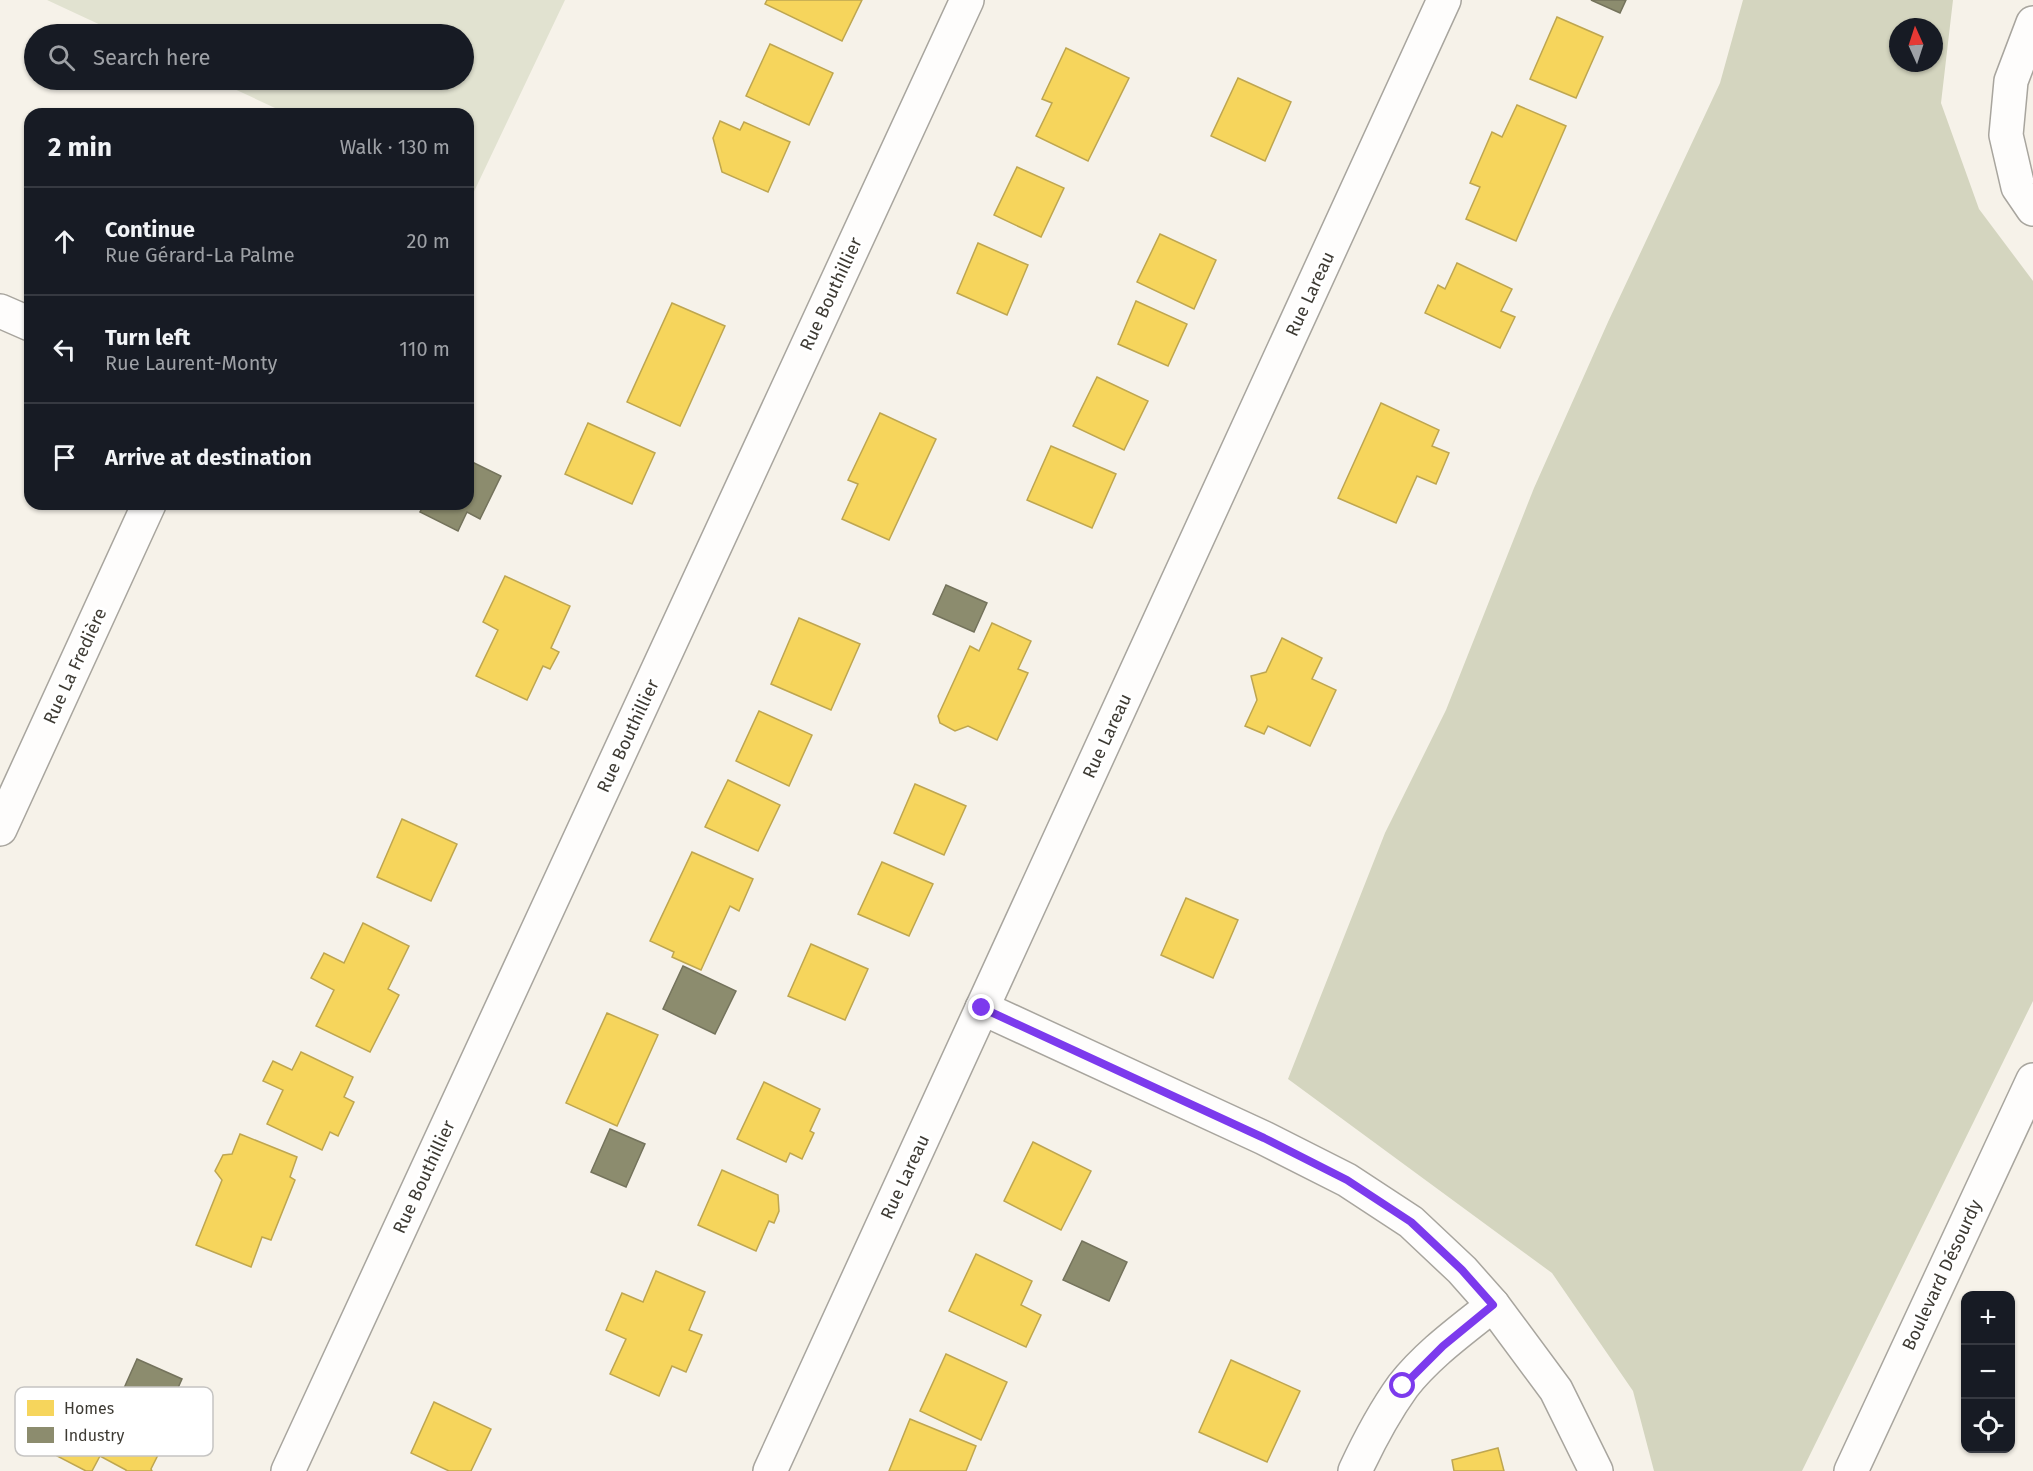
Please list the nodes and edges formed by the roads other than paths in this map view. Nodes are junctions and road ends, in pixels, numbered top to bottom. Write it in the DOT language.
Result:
graph roads {
  1 [pos="967,0"];
  2 [pos="1444,0"];
  3 [pos="2033,23"];
  4 [pos="2033,209"];
  5 [pos="0,311"];
  6 [pos="24,321"];
  7 [pos="146,510"];
  8 [pos="0,829"];
  9 [pos="982,1008"];
  10 [pos="2033,1080"];
  11 [pos="1493,1305"];
  12 [pos="288,1471"];
  13 [pos="770,1471"];
  14 [pos="1355,1471"];
  15 [pos="1596,1471"];
  16 [pos="1851,1471"];
  1 -- 12 [label="street, Rue Bouthillier"];
  2 -- 9 [label="street, Rue Lareau"];
  3 -- 4 [label="street"];
  5 -- 6 [label="street"];
  7 -- 8 [label="street, Rue La Fredière"];
  9 -- 11 [label="street"];
  9 -- 13 [label="street, Rue Lareau"];
  10 -- 16 [label="street, Boulevard Désourdy"];
  11 -- 14 [label="street"];
  11 -- 15 [label="street"];
}
